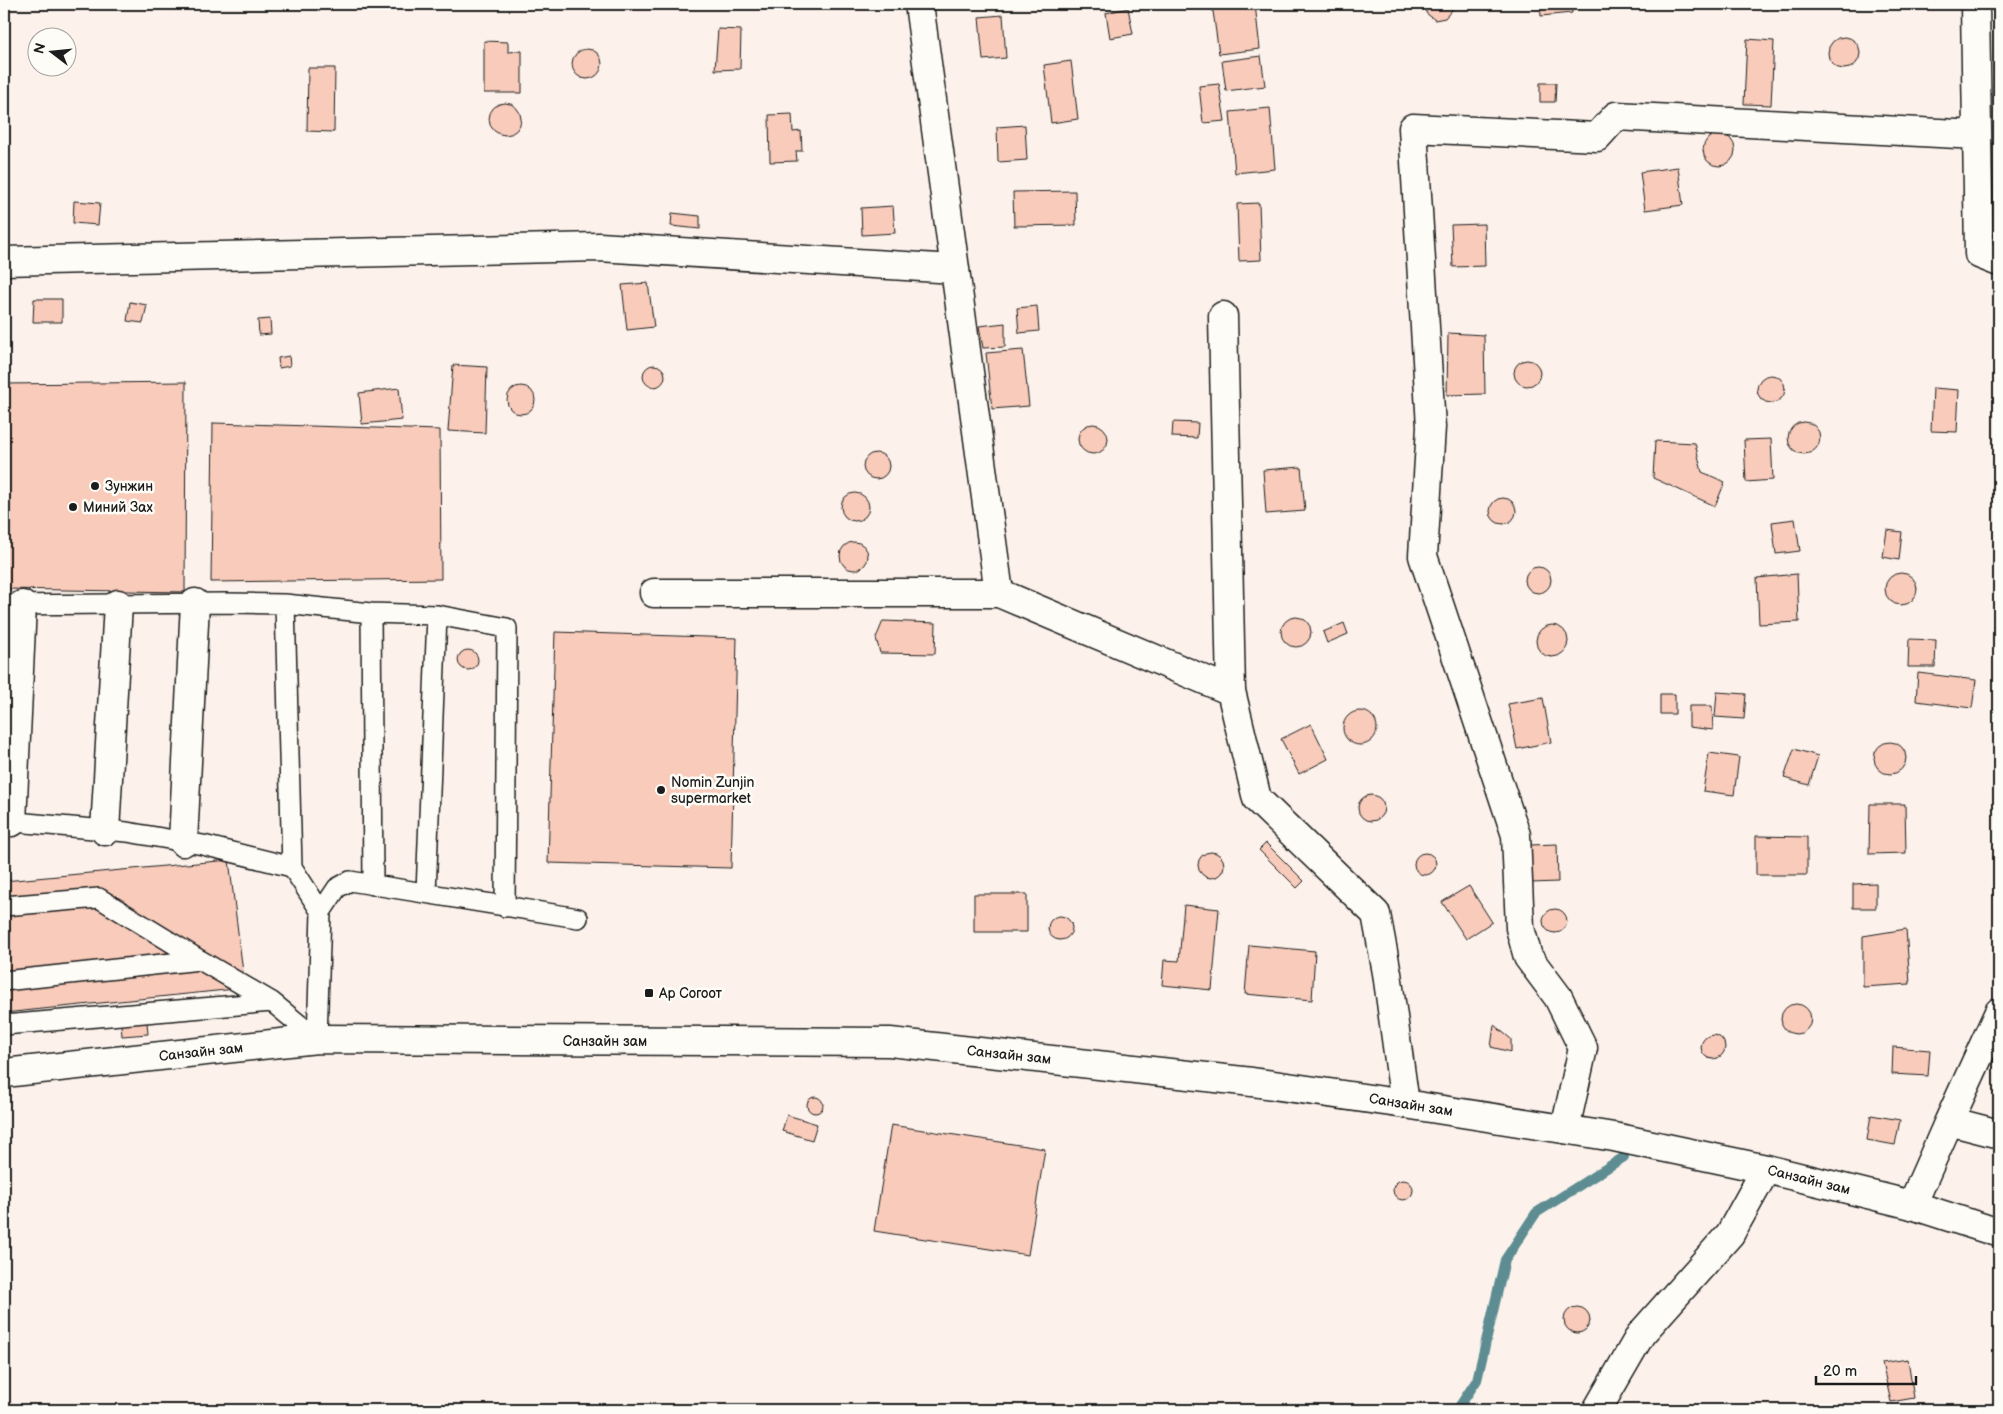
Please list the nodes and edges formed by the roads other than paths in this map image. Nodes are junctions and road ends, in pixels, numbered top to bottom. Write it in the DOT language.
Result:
graph roads {
  1 [pos="919,4"];
  2 [pos="1974,4"];
  3 [pos="1977,135"];
  4 [pos="4,261"];
  5 [pos="1999,262"];
  6 [pos="954,269"];
  7 [pos="1223,316"];
  8 [pos="654,593"];
  9 [pos="998,593"];
  10 [pos="195,603"];
  11 [pos="118,604"];
  12 [pos="285,604"];
  13 [pos="13,605"];
  14 [pos="371,613"];
  15 [pos="437,615"];
  16 [pos="1231,691"];
  17 [pos="8,822"];
  18 [pos="105,831"];
  19 [pos="183,842"];
  20 [pos="292,867"];
  21 [pos="372,885"];
  22 [pos="426,893"];
  23 [pos="4,906"];
  24 [pos="505,906"];
  25 [pos="321,912"];
  26 [pos="578,918"];
  27 [pos="200,960"];
  28 [pos="4,982"];
  29 [pos="272,1002"];
  30 [pos="1999,1012"];
  31 [pos="4,1025"];
  32 [pos="317,1040"];
  33 [pos="4,1074"];
  34 [pos="1405,1104"];
  35 [pos="1949,1121"];
  36 [pos="1566,1129"];
  37 [pos="1999,1134"];
  38 [pos="1766,1169"];
  39 [pos="1912,1206"];
  40 [pos="1999,1233"];
  41 [pos="1597,1410"];
  1 -- 6 [label="street"];
  2 -- 3 [label="street"];
  3 -- 5 [label="street"];
  3 -- 36 [label="street"];
  4 -- 6 [label="street"];
  6 -- 9 [label="street"];
  7 -- 16 [label="street"];
  8 -- 9 [label="street"];
  9 -- 16 [label="street"];
  10 -- 11 [label="lane"];
  10 -- 12 [label="lane"];
  10 -- 19 [label="street"];
  11 -- 13 [label="lane"];
  11 -- 18 [label="street"];
  12 -- 14 [label="lane"];
  12 -- 20 [label="lane"];
  13 -- 17 [label="street"];
  14 -- 15 [label="lane"];
  14 -- 21 [label="lane"];
  15 -- 22 [label="lane"];
  15 -- 24 [label="lane"];
  16 -- 34 [label="street"];
  17 -- 18 [label="lane"];
  18 -- 19 [label="lane"];
  19 -- 20 [label="lane"];
  20 -- 25 [label="lane"];
  21 -- 22 [label="lane"];
  21 -- 25 [label="lane"];
  22 -- 24 [label="lane"];
  23 -- 27 [label="lane"];
  24 -- 26 [label="lane"];
  25 -- 32 [label="lane"];
  27 -- 28 [label="lane"];
  27 -- 29 [label="lane"];
  29 -- 31 [label="lane"];
  29 -- 32 [label="lane"];
  30 -- 35 [label="street"];
  32 -- 33 [label="street, Санзайн зам"];
  32 -- 34 [label="street, Санзайн зам"];
  34 -- 36 [label="street, Санзайн зам"];
  35 -- 37 [label="street"];
  35 -- 39 [label="street"];
  36 -- 38 [label="street, Санзайн зам"];
  38 -- 39 [label="street, Санзайн зам"];
  38 -- 41 [label="street"];
  39 -- 40 [label="street, Санзайн зам"];
}
